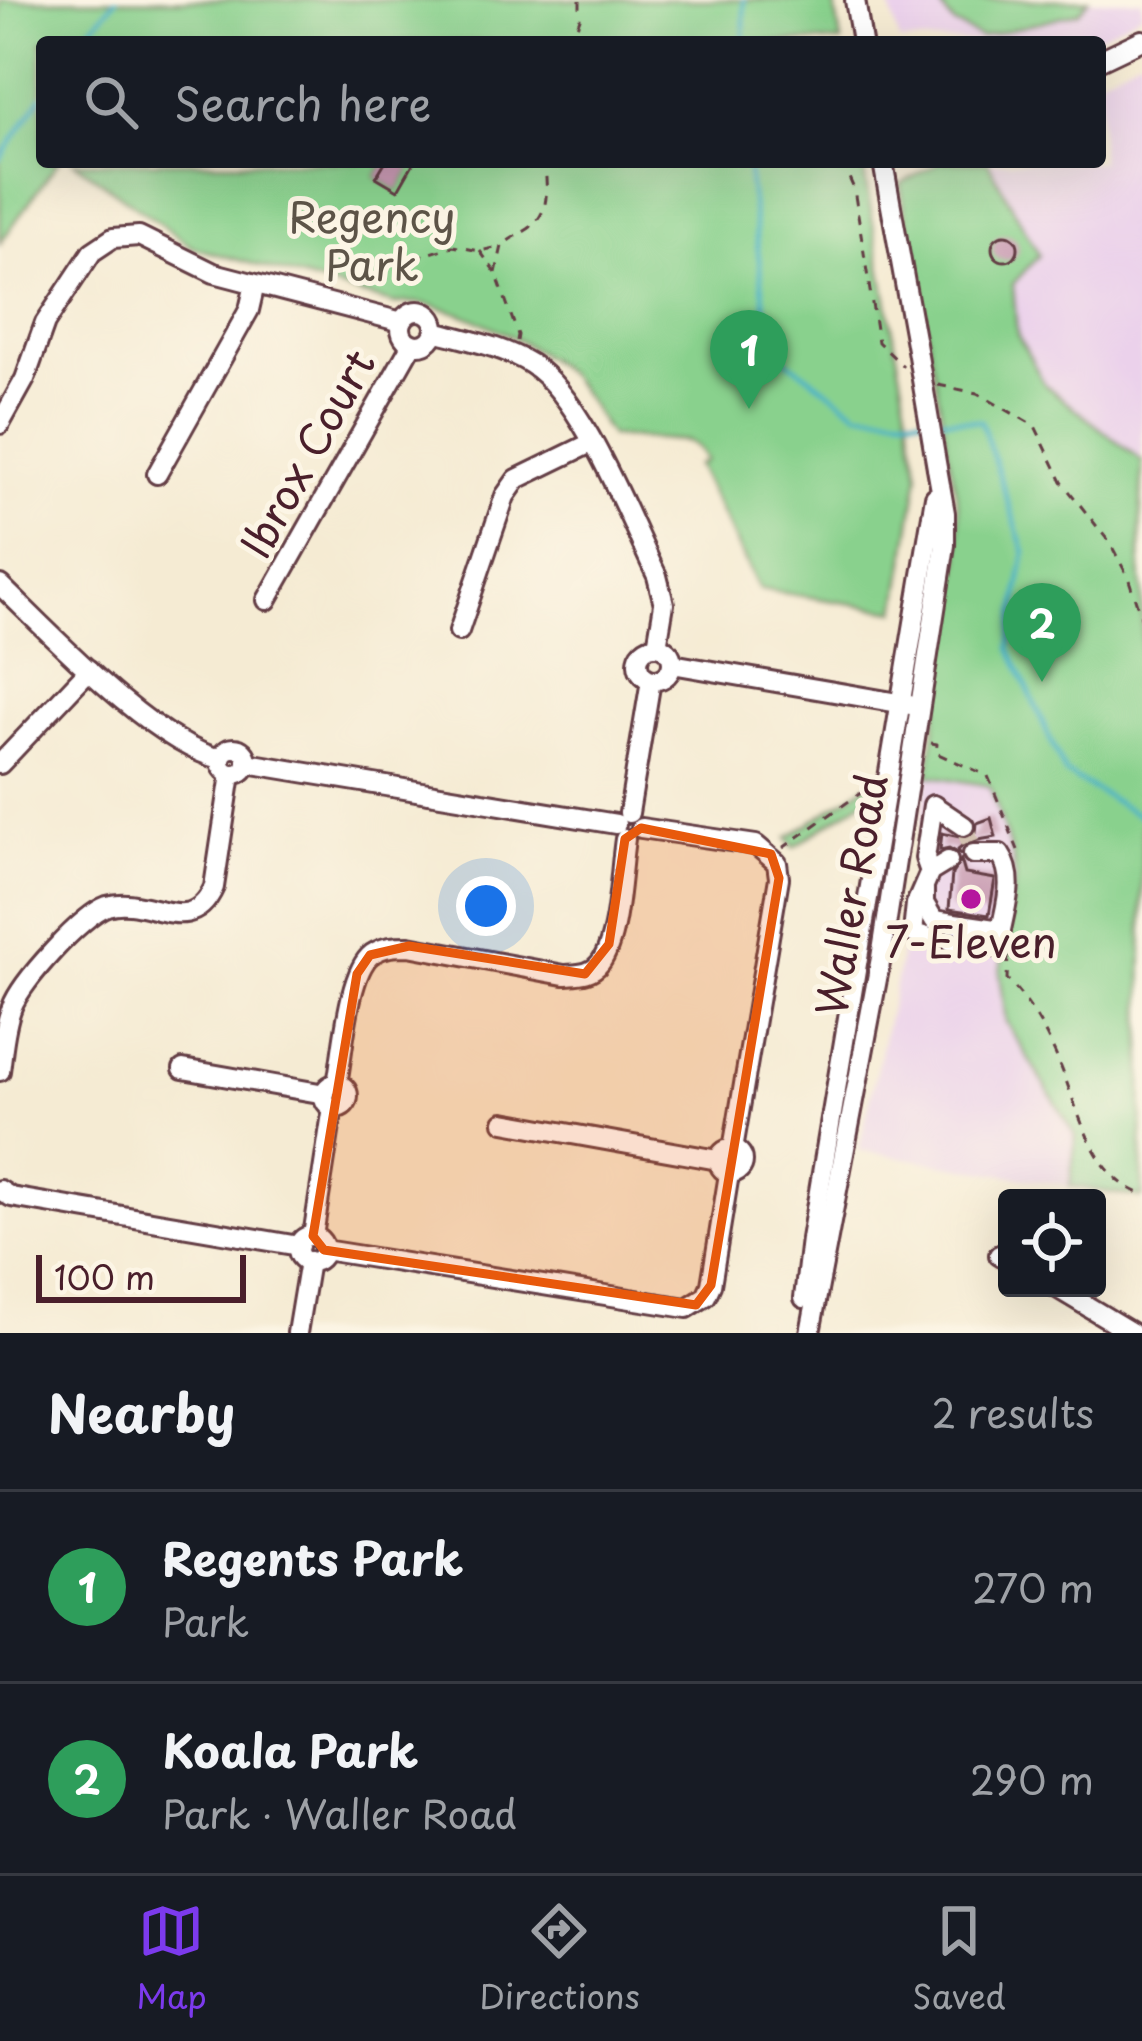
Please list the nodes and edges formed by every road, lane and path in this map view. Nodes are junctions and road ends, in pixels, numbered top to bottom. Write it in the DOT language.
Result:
graph roads {
  1 [pos="580,0"];
  2 [pos="855,0"];
  3 [pos="573,36"];
  4 [pos="861,36"];
  5 [pos="1142,40"];
  6 [pos="1106,57"];
  7 [pos="545,168"];
  8 [pos="845,168"];
  9 [pos="887,168"];
  10 [pos="502,246"];
  11 [pos="480,251"];
  12 [pos="415,258"];
  13 [pos="496,274"];
  14 [pos="254,284"];
  15 [pos="402,322"];
  16 [pos="435,331"];
  17 [pos="516,341"];
  18 [pos="412,344"];
  19 [pos="0,424"];
  20 [pos="591,443"];
  21 [pos="157,474"];
  22 [pos="0,585"];
  23 [pos="267,600"];
  24 [pos="1142,620"];
  25 [pos="459,631"];
  26 [pos="657,646"];
  27 [pos="672,664"];
  28 [pos="89,670"];
  29 [pos="651,680"];
  30 [pos="911,705"];
  31 [pos="929,742"];
  32 [pos="0,764"];
  33 [pos="233,765"];
  34 [pos="878,781"];
  35 [pos="628,826"];
  36 [pos="963,849"];
  37 [pos="772,855"];
  38 [pos="1018,865"];
  39 [pos="927,880"];
  40 [pos="871,887"];
  41 [pos="891,890"];
  42 [pos="1006,937"];
  43 [pos="930,938"];
  44 [pos="952,942"];
  45 [pos="183,1069"];
  46 [pos="0,1071"];
  47 [pos="847,1077"];
  48 [pos="332,1095"];
  49 [pos="504,1122"];
  50 [pos="727,1161"];
  51 [pos="0,1190"];
  52 [pos="1142,1194"];
  53 [pos="311,1248"];
  54 [pos="1072,1297"];
  55 [pos="297,1333"];
  56 [pos="799,1333"];
  57 [pos="809,1333"];
  58 [pos="1132,1333"];
  1 -- 3 [label="path"];
  2 -- 4 [label="street"];
  5 -- 6 [label="street"];
  7 -- 10 [label="path"];
  8 -- 24 [label="path"];
  9 -- 30 [label="street, Waller Road, bridge"];
  10 -- 11 [label="path"];
  10 -- 13 [label="path"];
  11 -- 12 [label="path"];
  11 -- 13 [label="path"];
  13 -- 17 [label="path"];
  14 -- 15 [label="street"];
  14 -- 19 [label="street"];
  14 -- 21 [label="street"];
  15 -- 16 [label="street"];
  15 -- 18 [label="street"];
  16 -- 18 [label="street"];
  16 -- 20 [label="street"];
  18 -- 23 [label="street, Ibrox Court"];
  20 -- 25 [label="street"];
  20 -- 26 [label="street"];
  22 -- 28 [label="street"];
  26 -- 27 [label="street"];
  26 -- 29 [label="street"];
  27 -- 29 [label="street"];
  27 -- 30 [label="street"];
  28 -- 32 [label="street"];
  28 -- 33 [label="street"];
  29 -- 35 [label="street"];
  30 -- 40 [label="street, Waller Road"];
  30 -- 41 [label="street, Waller Road"];
  31 -- 38 [label="path"];
  33 -- 35 [label="street"];
  33 -- 46 [label="street"];
  34 -- 37 [label="path"];
  35 -- 37 [label="street"];
  35 -- 48 [label="street"];
  36 -- 39 [label="street"];
  36 -- 39 [label="street"];
  36 -- 42 [label="street"];
  37 -- 50 [label="street"];
  39 -- 42 [label="street"];
  39 -- 43 [label="street"];
  40 -- 41 [label="street"];
  40 -- 47 [label="street, Waller Road"];
  41 -- 47 [label="street, Waller Road"];
  42 -- 44 [label="street"];
  42 -- 52 [label="path"];
  45 -- 48 [label="street"];
  47 -- 56 [label="street, Waller Road"];
  47 -- 57 [label="street, Waller Road"];
  48 -- 53 [label="street"];
  49 -- 50 [label="street"];
  50 -- 53 [label="street"];
  51 -- 53 [label="street"];
  53 -- 55 [label="street"];
  54 -- 58 [label="street"];
}
